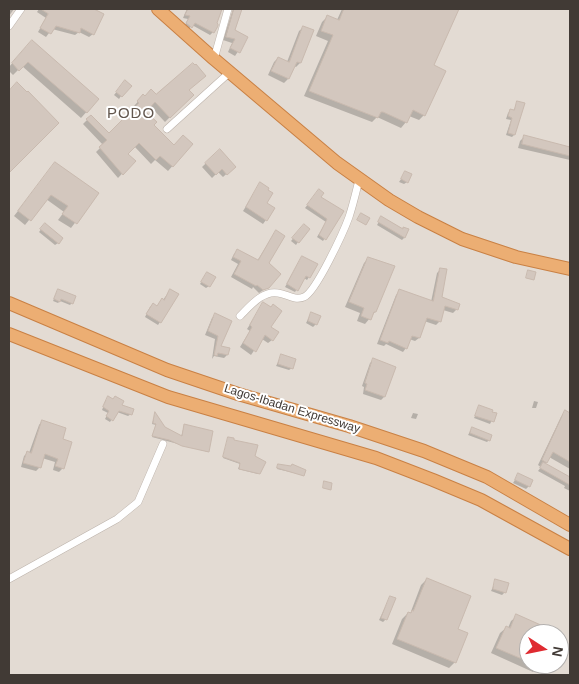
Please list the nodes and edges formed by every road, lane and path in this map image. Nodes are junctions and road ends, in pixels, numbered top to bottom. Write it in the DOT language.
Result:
graph roads {
  1 [pos="21,9"];
  2 [pos="158,9"];
  3 [pos="228,9"];
  4 [pos="9,26"];
  5 [pos="214,59"];
  6 [pos="230,72"];
  7 [pos="168,129"];
  8 [pos="359,180"];
  9 [pos="570,269"];
  10 [pos="9,303"];
  11 [pos="240,316"];
  12 [pos="9,334"];
  13 [pos="163,444"];
  14 [pos="570,525"];
  15 [pos="570,549"];
  16 [pos="9,579"];
  1 -- 4 [label="street"];
  2 -- 5 [label="highway"];
  3 -- 5 [label="street"];
  5 -- 6 [label="highway"];
  6 -- 7 [label="street"];
  6 -- 8 [label="highway"];
  8 -- 9 [label="highway"];
  8 -- 11 [label="street"];
  10 -- 14 [label="highway, Lagos-Ibadan Expressway"];
  12 -- 15 [label="highway, Lagos-Ibadan Expressway"];
  13 -- 16 [label="street"];
}
